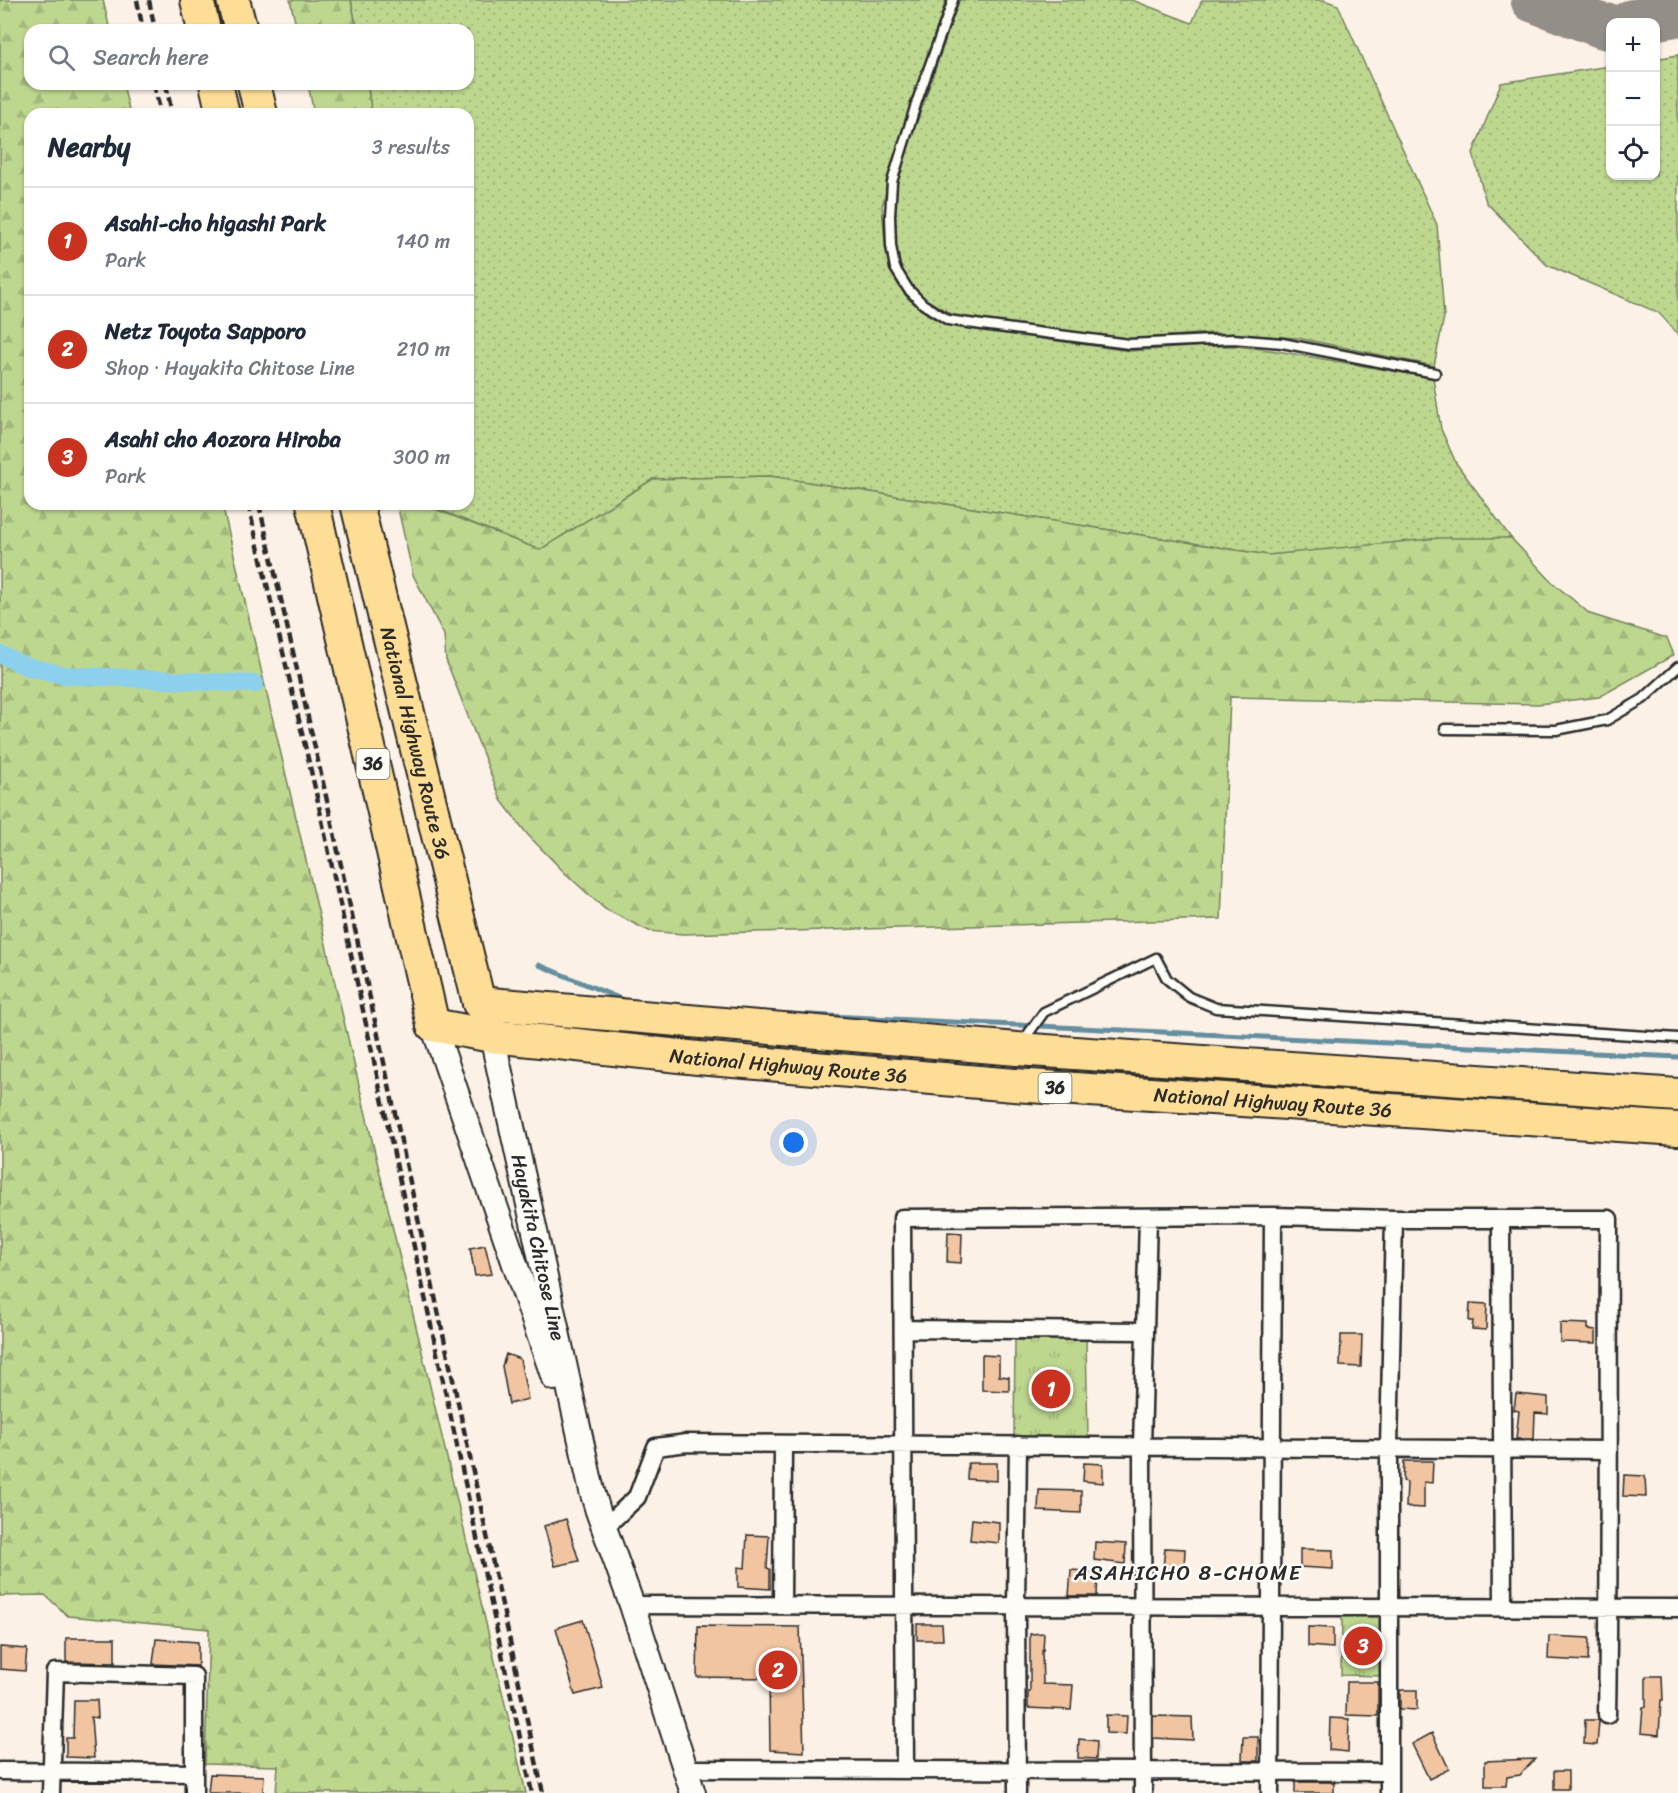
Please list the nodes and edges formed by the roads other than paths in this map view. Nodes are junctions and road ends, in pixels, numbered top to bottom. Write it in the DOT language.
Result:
graph roads {
  1 [pos="197,0"];
  2 [pos="233,0"];
  3 [pos="953,0"];
  4 [pos="203,24"];
  5 [pos="239,24"];
  6 [pos="217,90"];
  7 [pos="255,90"];
  8 [pos="222,108"];
  9 [pos="260,108"];
  10 [pos="1435,373"];
  11 [pos="314,510"];
  12 [pos="358,510"];
  13 [pos="1678,667"];
  14 [pos="1445,729"];
  15 [pos="479,1003"];
  16 [pos="434,1025"];
  17 [pos="492,1036"];
  18 [pos="1678,1038"];
  19 [pos="1016,1067"];
  20 [pos="1678,1095"];
  21 [pos="1678,1129"];
  22 [pos="1273,1216"];
  23 [pos="1148,1217"];
  24 [pos="1394,1219"];
  25 [pos="1501,1219"];
  26 [pos="903,1329"];
  27 [pos="1145,1331"];
  28 [pos="783,1444"];
  29 [pos="904,1445"];
  30 [pos="1018,1445"];
  31 [pos="1142,1446"];
  32 [pos="1273,1448"];
  33 [pos="1389,1448"];
  34 [pos="1502,1449"];
  35 [pos="1608,1450"];
  36 [pos="592,1491"];
  37 [pos="604,1528"];
  38 [pos="632,1605"];
  39 [pos="782,1605"];
  40 [pos="904,1605"];
  41 [pos="1016,1606"];
  42 [pos="1142,1606"];
  43 [pos="1271,1606"];
  44 [pos="1389,1607"];
  45 [pos="1503,1607"];
  46 [pos="1609,1608"];
  47 [pos="1678,1608"];
  48 [pos="1606,1715"];
  49 [pos="685,1769"];
  50 [pos="905,1769"];
  51 [pos="1018,1770"];
  52 [pos="1143,1770"];
  53 [pos="0,1771"];
  54 [pos="51,1771"];
  55 [pos="1270,1771"];
  56 [pos="1389,1772"];
  57 [pos="194,1773"];
  58 [pos="51,1793"];
  59 [pos="194,1793"];
  60 [pos="693,1793"];
  61 [pos="1017,1793"];
  62 [pos="1143,1793"];
  63 [pos="1270,1793"];
  64 [pos="1389,1793"];
  1 -- 4 [label="highway"];
  2 -- 5 [label="highway"];
  3 -- 10 [label="lane"];
  6 -- 8 [label="highway"];
  7 -- 9 [label="highway"];
  11 -- 16 [label="highway, 36"];
  12 -- 15 [label="highway, National Highway Route 36 / 36"];
  13 -- 14 [label="lane"];
  15 -- 16 [label="highway"];
  15 -- 17 [label="main road, Hayakita Chitose Line"];
  15 -- 19 [label="highway, National Highway Route 36 / 36"];
  16 -- 17 [label="highway, National Highway Route 36 / 36"];
  16 -- 36 [label="main road, Hayakita Chitose Line"];
  17 -- 19 [label="highway, National Highway Route 36 / 36"];
  17 -- 36 [label="main road, Hayakita Chitose Line"];
  18 -- 19 [label="lane"];
  19 -- 20 [label="highway, National Highway Route 36 / 36"];
  19 -- 21 [label="highway, National Highway Route 36 / 36"];
  22 -- 23 [label="street"];
  22 -- 24 [label="street"];
  22 -- 32 [label="street"];
  23 -- 26 [label="street"];
  23 -- 27 [label="street"];
  24 -- 25 [label="street"];
  24 -- 33 [label="street"];
  25 -- 34 [label="street"];
  25 -- 35 [label="street"];
  26 -- 27 [label="street"];
  26 -- 29 [label="street"];
  27 -- 31 [label="street"];
  28 -- 29 [label="street"];
  28 -- 37 [label="street"];
  28 -- 39 [label="street"];
  29 -- 30 [label="street"];
  29 -- 40 [label="street"];
  30 -- 31 [label="street"];
  30 -- 41 [label="street"];
  31 -- 32 [label="street"];
  31 -- 42 [label="street"];
  32 -- 33 [label="street"];
  32 -- 43 [label="street"];
  33 -- 34 [label="street"];
  33 -- 44 [label="street"];
  34 -- 35 [label="street"];
  34 -- 45 [label="street"];
  35 -- 46 [label="street"];
  36 -- 37 [label="main road, Hayakita Chitose Line"];
  37 -- 38 [label="main road, Hayakita Chitose Line"];
  38 -- 39 [label="street"];
  38 -- 49 [label="main road, Hayakita Chitose Line"];
  39 -- 40 [label="street"];
  40 -- 41 [label="street"];
  40 -- 50 [label="street"];
  41 -- 42 [label="street"];
  41 -- 51 [label="street"];
  42 -- 43 [label="street"];
  42 -- 52 [label="street"];
  43 -- 44 [label="street"];
  43 -- 55 [label="street"];
  44 -- 45 [label="street"];
  44 -- 56 [label="street"];
  45 -- 46 [label="street"];
  46 -- 47 [label="street"];
  46 -- 48 [label="street"];
  49 -- 50 [label="street"];
  49 -- 60 [label="main road, Hayakita Chitose Line"];
  50 -- 51 [label="street"];
  51 -- 52 [label="street"];
  51 -- 61 [label="street"];
  52 -- 55 [label="street"];
  52 -- 62 [label="street"];
  53 -- 54 [label="street"];
  54 -- 57 [label="street"];
  54 -- 57 [label="street"];
  54 -- 58 [label="street"];
  55 -- 56 [label="street"];
  55 -- 63 [label="street"];
  56 -- 64 [label="street"];
  57 -- 59 [label="street"];
}
